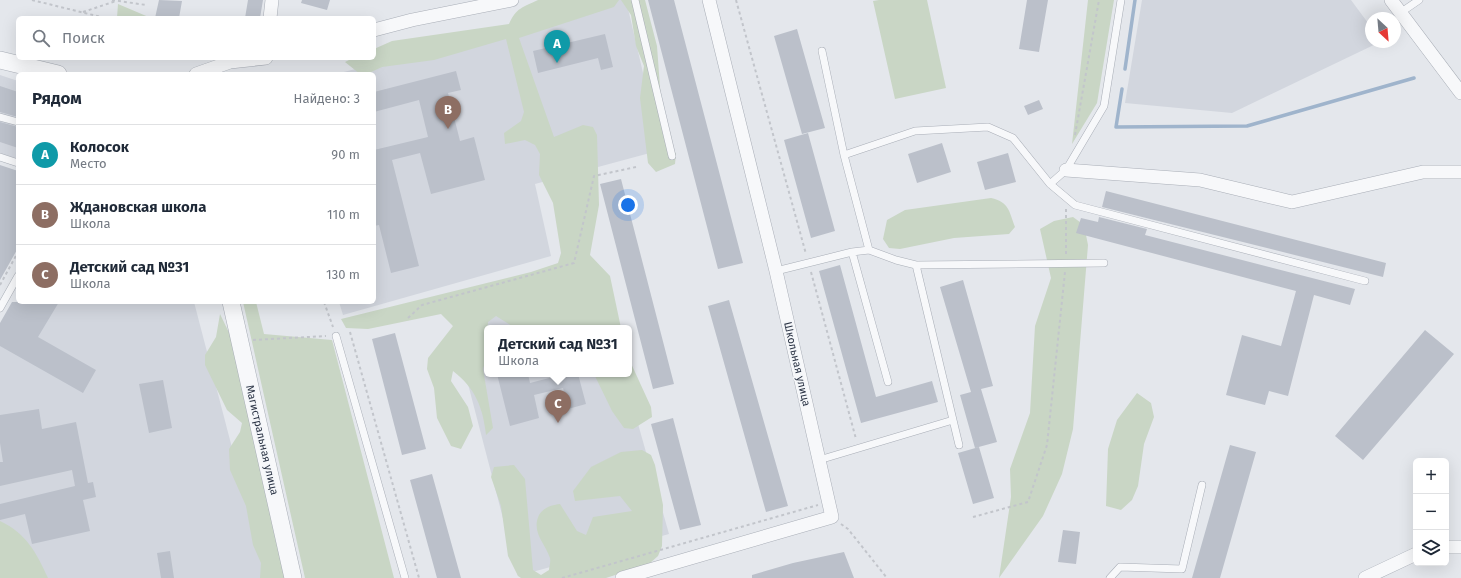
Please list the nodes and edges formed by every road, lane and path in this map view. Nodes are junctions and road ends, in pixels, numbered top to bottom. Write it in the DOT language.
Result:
graph roads {
  1 [pos="32,0"];
  2 [pos="112,0"];
  3 [pos="272,0"];
  4 [pos="512,0"];
  5 [pos="635,0"];
  6 [pos="708,0"];
  7 [pos="736,0"];
  8 [pos="1099,0"];
  9 [pos="1121,0"];
  10 [pos="1390,0"];
  11 [pos="1419,0"];
  12 [pos="116,1"];
  13 [pos="146,5"];
  14 [pos="83,12"];
  15 [pos="1399,12"];
  16 [pos="1401,12"];
  17 [pos="1401,14"];
  18 [pos="98,16"];
  19 [pos="270,16"];
  20 [pos="376,29"];
  21 [pos="822,51"];
  22 [pos="0,60"];
  23 [pos="248,60"];
  24 [pos="50,72"];
  25 [pos="202,72"];
  26 [pos="1461,93"];
  27 [pos="0,117"];
  28 [pos="16,121"];
  29 [pos="1074,139"];
  30 [pos="844,155"];
  31 [pos="672,156"];
  32 [pos="0,157"];
  33 [pos="16,162"];
  34 [pos="636,167"];
  35 [pos="1066,170"];
  36 [pos="1461,172"];
  37 [pos="1050,184"];
  38 [pos="1066,197"];
  39 [pos="869,250"];
  40 [pos="852,252"];
  41 [pos="16,256"];
  42 [pos="808,263"];
  43 [pos="1066,263"];
  44 [pos="1104,263"];
  45 [pos="916,265"];
  46 [pos="776,271"];
  47 [pos="16,280"];
  48 [pos="1365,281"];
  49 [pos="0,285"];
  50 [pos="231,304"];
  51 [pos="325,304"];
  52 [pos="0,308"];
  53 [pos="408,318"];
  54 [pos="350,332"];
  55 [pos="336,336"];
  56 [pos="240,341"];
  57 [pos="888,382"];
  58 [pos="954,420"];
  59 [pos="959,446"];
  60 [pos="859,448"];
  61 [pos="819,460"];
  62 [pos="1202,485"];
  63 [pos="828,501"];
  64 [pos="832,517"];
  65 [pos="973,517"];
  66 [pos="1449,547"];
  67 [pos="1461,547"];
  68 [pos="1413,555"];
  69 [pos="293,578"];
  70 [pos="405,578"];
  71 [pos="420,578"];
  72 [pos="562,578"];
  73 [pos="622,578"];
  74 [pos="887,578"];
  75 [pos="1110,578"];
  76 [pos="1365,578"];
  1 -- 14 [label="path"];
  2 -- 12 [label="path"];
  3 -- 19 [label="street"];
  4 -- 20 [label="street"];
  5 -- 31 [label="lane"];
  6 -- 46 [label="street, Школьная улица"];
  7 -- 42 [label="path"];
  8 -- 29 [label="path"];
  9 -- 35 [label="lane"];
  10 -- 15 [label="street"];
  11 -- 16 [label="lane"];
  12 -- 13 [label="path"];
  12 -- 14 [label="path"];
  14 -- 18 [label="path"];
  17 -- 26 [label="street"];
  21 -- 30 [label="lane"];
  22 -- 24 [label="street"];
  23 -- 25 [label="street"];
  27 -- 28 [label="lane"];
  30 -- 37 [label="lane"];
  30 -- 39 [label="lane"];
  32 -- 33 [label="lane"];
  34 -- 53 [label="path"];
  35 -- 36 [label="street"];
  35 -- 37 [label="lane"];
  37 -- 38 [label="lane"];
  38 -- 43 [label="path"];
  38 -- 48 [label="lane"];
  39 -- 40 [label="lane"];
  39 -- 45 [label="lane"];
  40 -- 42 [label="lane"];
  40 -- 57 [label="lane"];
  41 -- 49 [label="path"];
  42 -- 46 [label="lane"];
  42 -- 60 [label="path"];
  43 -- 44 [label="lane"];
  43 -- 45 [label="lane"];
  43 -- 65 [label="path"];
  45 -- 58 [label="lane"];
  46 -- 61 [label="street, Школьная улица"];
  47 -- 52 [label="lane"];
  50 -- 56 [label="street, Магистральная улица"];
  51 -- 55 [label="path"];
  54 -- 71 [label="path"];
  55 -- 56 [label="path"];
  55 -- 70 [label="lane"];
  56 -- 69 [label="street, Магистральная улица"];
  58 -- 59 [label="lane"];
  58 -- 60 [label="lane"];
  60 -- 61 [label="lane"];
  61 -- 63 [label="street, Школьная улица"];
  62 -- 75 [label="lane"];
  63 -- 64 [label="street, Школьная улица"];
  63 -- 72 [label="path"];
  64 -- 73 [label="street"];
  64 -- 74 [label="path"];
  66 -- 67 [label="street"];
  68 -- 76 [label="street"];
}
